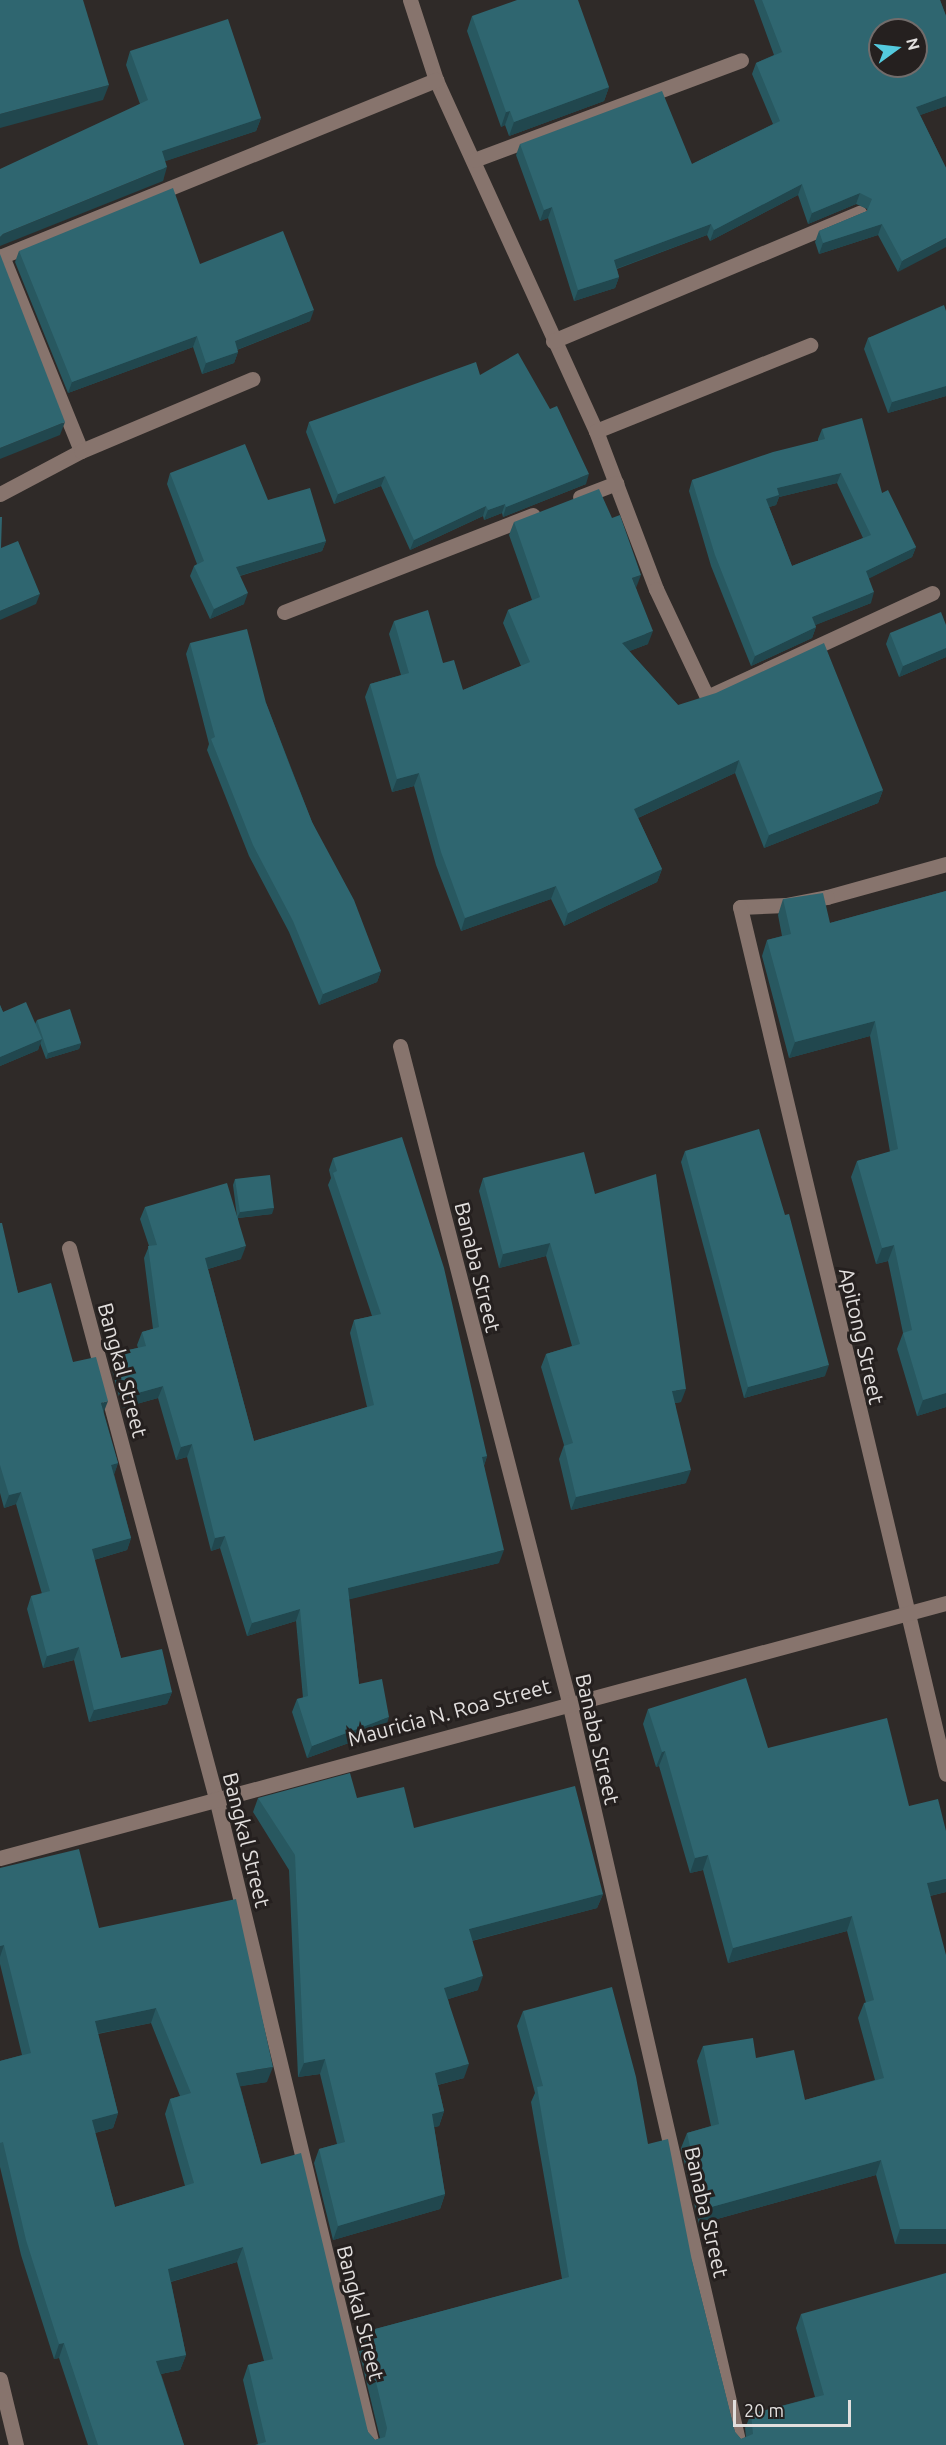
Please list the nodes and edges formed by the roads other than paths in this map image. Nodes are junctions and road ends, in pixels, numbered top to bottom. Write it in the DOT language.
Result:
graph roads {
  1 [pos="410,0"];
  2 [pos="741,60"];
  3 [pos="436,80"];
  4 [pos="474,160"];
  5 [pos="860,213"];
  6 [pos="1,257"];
  7 [pos="553,341"];
  8 [pos="810,345"];
  9 [pos="252,379"];
  10 [pos="596,431"];
  11 [pos="81,451"];
  12 [pos="616,483"];
  13 [pos="0,494"];
  14 [pos="932,594"];
  15 [pos="284,612"];
  16 [pos="946,864"];
  17 [pos="400,1046"];
  18 [pos="69,1248"];
  19 [pos="946,1603"];
  20 [pos="906,1614"];
  21 [pos="568,1702"];
  22 [pos="946,1774"];
  23 [pos="216,1798"];
  24 [pos="0,1858"];
  25 [pos="0,2379"];
  26 [pos="16,2445"];
  27 [pos="372,2445"];
  28 [pos="739,2445"];
  1 -- 3 [label="street"];
  2 -- 4 [label="street"];
  3 -- 4 [label="street"];
  3 -- 6 [label="street"];
  4 -- 7 [label="street"];
  5 -- 7 [label="street"];
  6 -- 11 [label="street"];
  7 -- 10 [label="street"];
  8 -- 10 [label="street"];
  9 -- 11 [label="street"];
  10 -- 12 [label="street"];
  11 -- 13 [label="street"];
  12 -- 14 [label="street"];
  12 -- 15 [label="street"];
  16 -- 20 [label="street, Apitong Street"];
  17 -- 21 [label="street, Banaba Street"];
  18 -- 23 [label="street, Bangkal Street"];
  19 -- 20 [label="street, Mauricia N. Roa Street"];
  20 -- 21 [label="street, Mauricia N. Roa Street"];
  20 -- 22 [label="street, Apitong Street"];
  21 -- 23 [label="street, Mauricia N. Roa Street"];
  21 -- 28 [label="street, Banaba Street"];
  23 -- 24 [label="street, Mauricia N. Roa Street"];
  23 -- 27 [label="street, Bangkal Street"];
  25 -- 26 [label="street"];
}
